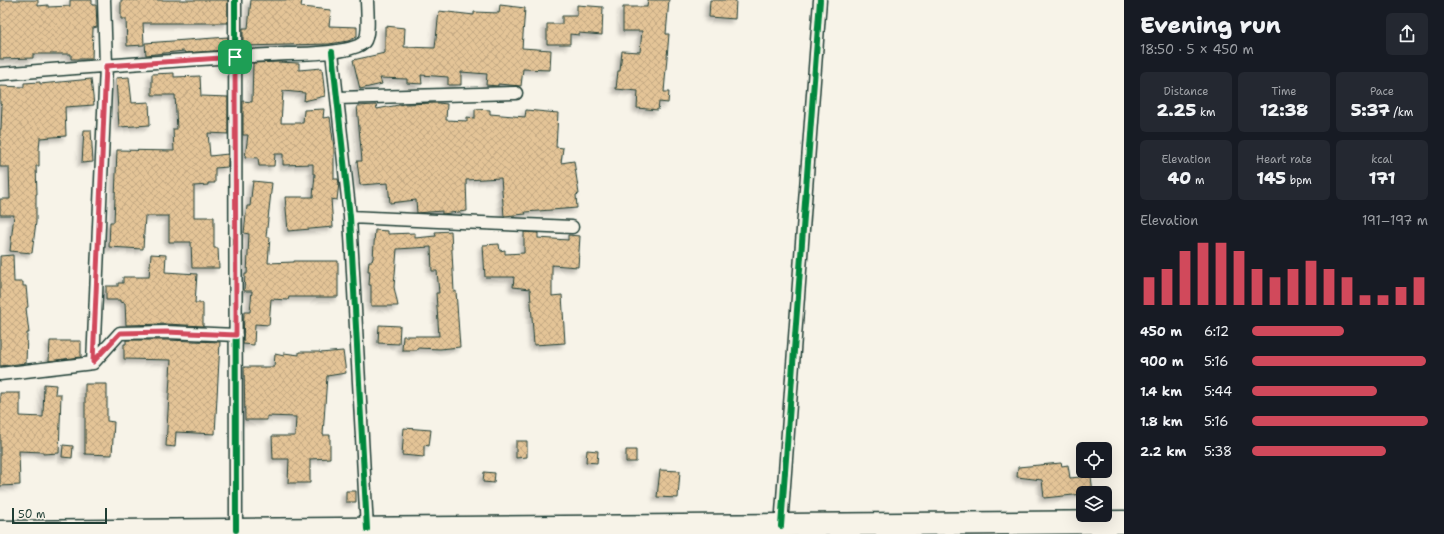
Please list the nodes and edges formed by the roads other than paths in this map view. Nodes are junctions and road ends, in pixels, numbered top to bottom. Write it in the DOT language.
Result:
graph roads {
  1 [pos="104,0"];
  2 [pos="235,0"];
  3 [pos="367,0"];
  4 [pos="820,0"];
  5 [pos="332,52"];
  6 [pos="235,57"];
  7 [pos="106,66"];
  8 [pos="0,74"];
  9 [pos="516,93"];
  10 [pos="337,98"];
  11 [pos="350,217"];
  12 [pos="572,227"];
  13 [pos="236,335"];
  14 [pos="93,362"];
  15 [pos="0,374"];
  16 [pos="1124,522"];
  17 [pos="781,526"];
  18 [pos="367,529"];
  19 [pos="236,530"];
  20 [pos="0,532"];
  1 -- 7 [label="street"];
  2 -- 6 [label="street"];
  3 -- 5 [label="street"];
  4 -- 17 [label="street"];
  5 -- 6 [label="street"];
  5 -- 10 [label="street"];
  6 -- 7 [label="street"];
  6 -- 13 [label="street"];
  7 -- 8 [label="street"];
  7 -- 14 [label="street"];
  9 -- 10 [label="street"];
  10 -- 11 [label="street"];
  11 -- 12 [label="street"];
  11 -- 18 [label="street"];
  13 -- 14 [label="street"];
  13 -- 19 [label="street"];
  14 -- 15 [label="street"];
  16 -- 17 [label="highway"];
  17 -- 18 [label="highway"];
  18 -- 19 [label="highway"];
  19 -- 20 [label="highway"];
}
